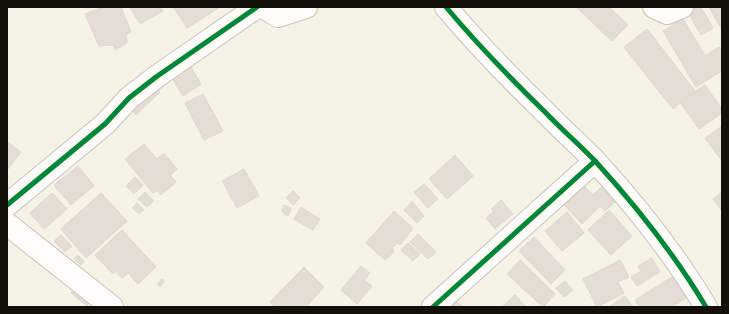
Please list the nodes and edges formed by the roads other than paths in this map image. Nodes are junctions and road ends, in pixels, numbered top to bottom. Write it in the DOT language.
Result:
graph roads {
  1 [pos="258,7"];
  2 [pos="263,7"];
  3 [pos="306,7"];
  4 [pos="446,7"];
  5 [pos="654,7"];
  6 [pos="682,7"];
  7 [pos="595,162"];
  8 [pos="7,205"];
  9 [pos="7,224"];
  10 [pos="112,307"];
  11 [pos="433,307"];
  12 [pos="706,307"];
  1 -- 8 [label="street"];
  2 -- 3 [label="street"];
  4 -- 7 [label="street"];
  5 -- 6 [label="street"];
  7 -- 11 [label="street"];
  7 -- 12 [label="street"];
  9 -- 10 [label="street"];
}
